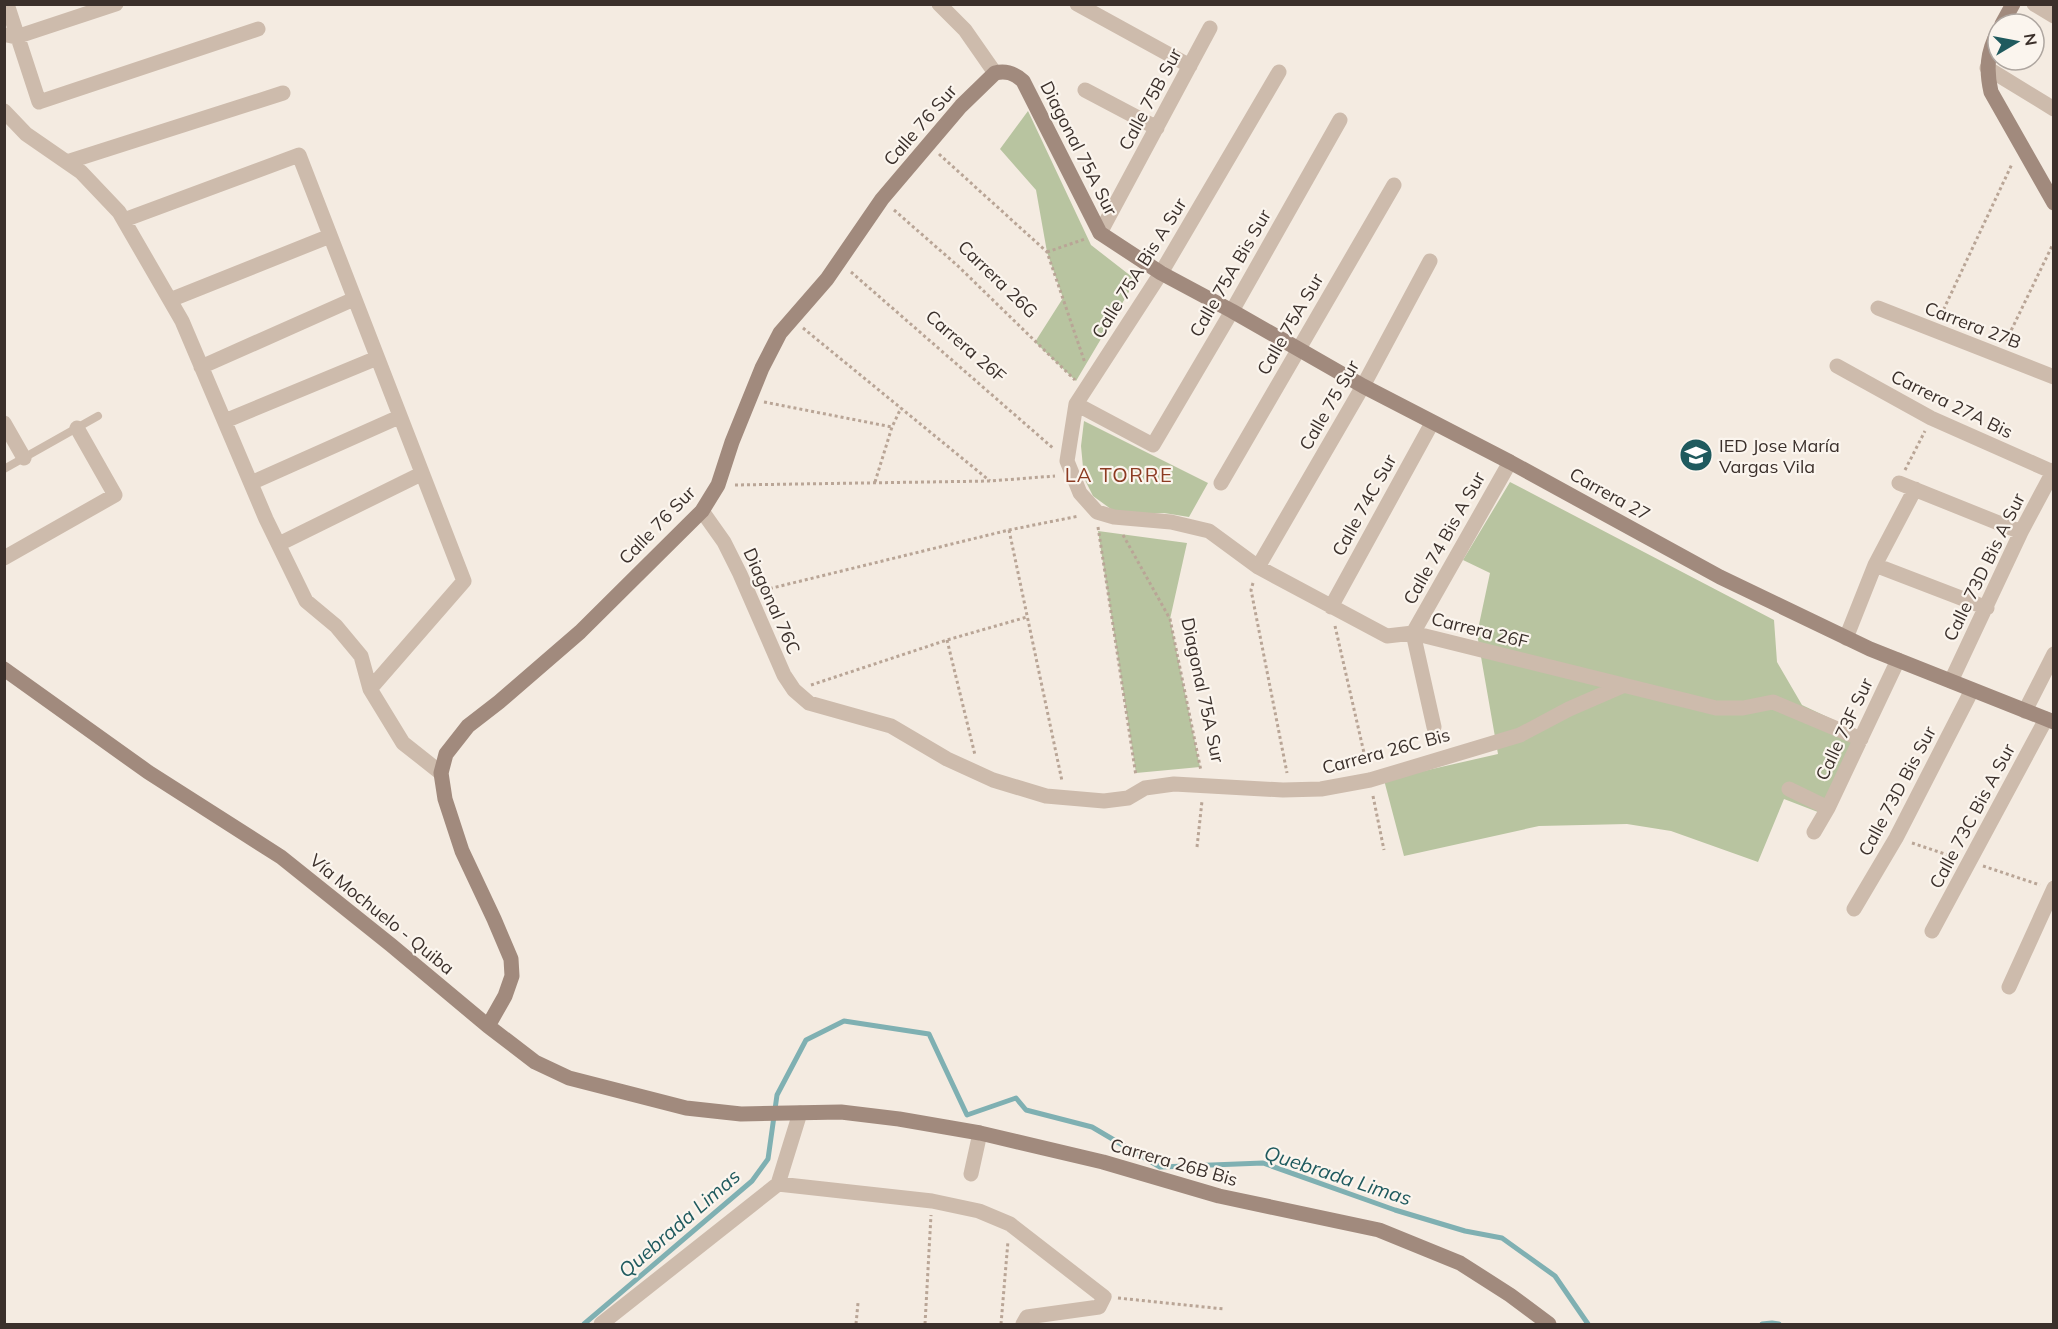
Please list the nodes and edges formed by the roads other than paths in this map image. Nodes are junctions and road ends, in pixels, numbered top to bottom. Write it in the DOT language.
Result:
graph roads {
  1 [pos="7,4"];
  2 [pos="116,4"];
  3 [pos="939,4"];
  4 [pos="1077,4"];
  5 [pos="2034,4"];
  6 [pos="2054,16"];
  7 [pos="1210,28"];
  8 [pos="258,29"];
  9 [pos="10,36"];
  10 [pos="1190,66"];
  11 [pos="1279,72"];
  12 [pos="1988,72"];
  13 [pos="1994,72"];
  14 [pos="995,73"];
  15 [pos="1085,90"];
  16 [pos="282,93"];
  17 [pos="2054,109"];
  18 [pos="4,111"];
  19 [pos="1340,120"];
  20 [pos="1156,128"];
  21 [pos="67,162"];
  22 [pos="1394,185"];
  23 [pos="2054,203"];
  24 [pos="124,219"];
  25 [pos="1100,233"];
  26 [pos="330,236"];
  27 [pos="1430,261"];
  28 [pos="1161,273"];
  29 [pos="354,299"];
  30 [pos="170,300"];
  31 [pos="1878,309"];
  32 [pos="1232,311"];
  33 [pos="1298,349"];
  34 [pos="377,358"];
  35 [pos="201,366"];
  36 [pos="1837,366"];
  37 [pos="2054,377"];
  38 [pos="1363,386"];
  39 [pos="1076,404"];
  40 [pos="98,416"];
  41 [pos="399,417"];
  42 [pos="225,421"];
  43 [pos="4,423"];
  44 [pos="1432,423"];
  45 [pos="77,428"];
  46 [pos="24,458"];
  47 [pos="1510,462"];
  48 [pos="4,469"];
  49 [pos="2053,471"];
  50 [pos="422,474"];
  51 [pos="251,483"];
  52 [pos="1221,483"];
  53 [pos="1899,483"];
  54 [pos="1915,489"];
  55 [pos="702,511"];
  56 [pos="1097,512"];
  57 [pos="2021,532"];
  58 [pos="279,544"];
  59 [pos="4,558"];
  60 [pos="1875,565"];
  61 [pos="1258,567"];
  62 [pos="1331,607"];
  63 [pos="1987,608"];
  64 [pos="1413,633"];
  65 [pos="1846,638"];
  66 [pos="2054,654"];
  67 [pos="1898,660"];
  68 [pos="4,669"];
  69 [pos="1951,681"];
  70 [pos="1622,686"];
  71 [pos="370,690"];
  72 [pos="1972,690"];
  73 [pos="809,703"];
  74 [pos="2025,711"];
  75 [pos="2050,720"];
  76 [pos="1434,727"];
  77 [pos="1861,739"];
  78 [pos="441,773"];
  79 [pos="1789,789"];
  80 [pos="1828,808"];
  81 [pos="1815,832"];
  82 [pos="2053,889"];
  83 [pos="1854,909"];
  84 [pos="1932,931"];
  85 [pos="2009,987"];
  86 [pos="488,1026"];
  87 [pos="793,1113"];
  88 [pos="763,1114"];
  89 [pos="980,1133"];
  90 [pos="971,1174"];
  91 [pos="778,1184"];
  92 [pos="602,1324"];
  93 [pos="1023,1324"];
  94 [pos="1549,1324"];
  1 -- 9 [label="street"];
  2 -- 9 [label="street"];
  3 -- 14 [label="street"];
  4 -- 10 [label="street"];
  5 -- 6 [label="street"];
  7 -- 10 [label="street, Calle 75B Sur"];
  8 -- 9 [label="street"];
  10 -- 20 [label="street, Calle 75B Sur"];
  11 -- 28 [label="street, Calle 75A Bis A Sur"];
  12 -- 23 [label="street"];
  13 -- 17 [label="street"];
  14 -- 25 [label="street, Diagonal 75A Sur"];
  14 -- 55 [label="street, Calle 76 Sur"];
  15 -- 20 [label="street"];
  16 -- 21 [label="street"];
  18 -- 21 [label="street"];
  19 -- 32 [label="street, Calle 75A Bis Sur"];
  20 -- 25 [label="street, Calle 75B Sur"];
  21 -- 24 [label="street"];
  22 -- 33 [label="street, Calle 75A Sur"];
  24 -- 26 [label="street"];
  24 -- 30 [label="street"];
  25 -- 28 [label="street, Diagonal 75A Sur"];
  26 -- 29 [label="street"];
  26 -- 30 [label="street"];
  27 -- 38 [label="street, Calle 75 Sur"];
  28 -- 32 [label="street, Carrera 27"];
  28 -- 39 [label="street, Calle 75A Bis A Sur"];
  29 -- 34 [label="street"];
  29 -- 35 [label="street"];
  30 -- 35 [label="street"];
  31 -- 37 [label="street, Carrera 27B"];
  32 -- 33 [label="street, Carrera 27"];
  32 -- 39 [label="street, Calle 75A Bis Sur"];
  33 -- 38 [label="street, Carrera 27"];
  33 -- 52 [label="street, Calle 75A Sur"];
  34 -- 41 [label="street"];
  34 -- 42 [label="street"];
  35 -- 42 [label="street"];
  36 -- 49 [label="street, Carrera 27A Bis"];
  38 -- 44 [label="street, Carrera 27"];
  38 -- 61 [label="street, Calle 75 Sur"];
  39 -- 56 [label="street, Calle 75A Bis A Sur"];
  40 -- 45 [label="lane"];
  41 -- 50 [label="street"];
  41 -- 51 [label="street"];
  42 -- 51 [label="street"];
  43 -- 46 [label="street"];
  44 -- 47 [label="street, Carrera 27"];
  44 -- 62 [label="street, Calle 74C Sur"];
  45 -- 46 [label="lane"];
  45 -- 59 [label="street"];
  46 -- 48 [label="lane"];
  47 -- 64 [label="street, Calle 74 Bis A Sur"];
  47 -- 65 [label="street, Carrera 27"];
  49 -- 57 [label="street, Calle 73D Bis A Sur"];
  50 -- 58 [label="street"];
  50 -- 71 [label="street"];
  51 -- 58 [label="street"];
  53 -- 54 [label="street"];
  54 -- 57 [label="street"];
  54 -- 60 [label="street"];
  55 -- 73 [label="street, Diagonal 76C"];
  55 -- 78 [label="street, Calle 76 Sur"];
  56 -- 61 [label="street, Carrera 26F"];
  57 -- 63 [label="street, Calle 73D Bis A Sur"];
  58 -- 71 [label="street"];
  60 -- 63 [label="street"];
  60 -- 65 [label="street"];
  61 -- 62 [label="street, Carrera 26F"];
  62 -- 64 [label="street, Carrera 26F"];
  63 -- 69 [label="street, Calle 73D Bis A Sur"];
  64 -- 70 [label="street, Carrera 26F"];
  64 -- 76 [label="street"];
  65 -- 67 [label="street, Carrera 27"];
  66 -- 74 [label="street"];
  67 -- 69 [label="street, Carrera 27"];
  67 -- 77 [label="street, Calle 73F Sur"];
  68 -- 86 [label="street, Vía Mochuelo - Quiba"];
  69 -- 72 [label="street, Carrera 27"];
  70 -- 73 [label="street, Carrera 26C Bis"];
  70 -- 77 [label="street, Carrera 26F"];
  71 -- 78 [label="street"];
  72 -- 74 [label="street, Carrera 27"];
  72 -- 83 [label="street, Calle 73D Bis Sur"];
  74 -- 75 [label="street, Carrera 27"];
  75 -- 84 [label="street, Calle 73C Bis A Sur"];
  77 -- 80 [label="street, Calle 73F Sur"];
  78 -- 86 [label="street"];
  79 -- 80 [label="street, Calle 73F Sur"];
  80 -- 81 [label="street"];
  82 -- 85 [label="street"];
  86 -- 88 [label="street, Vía Mochuelo - Quiba"];
  87 -- 88 [label="street, Carrera 26B Bis"];
  87 -- 89 [label="street, Carrera 26B Bis"];
  87 -- 91 [label="street"];
  89 -- 90 [label="street"];
  89 -- 94 [label="street, Carrera 26B Bis"];
  91 -- 92 [label="street"];
  91 -- 93 [label="street"];
}
